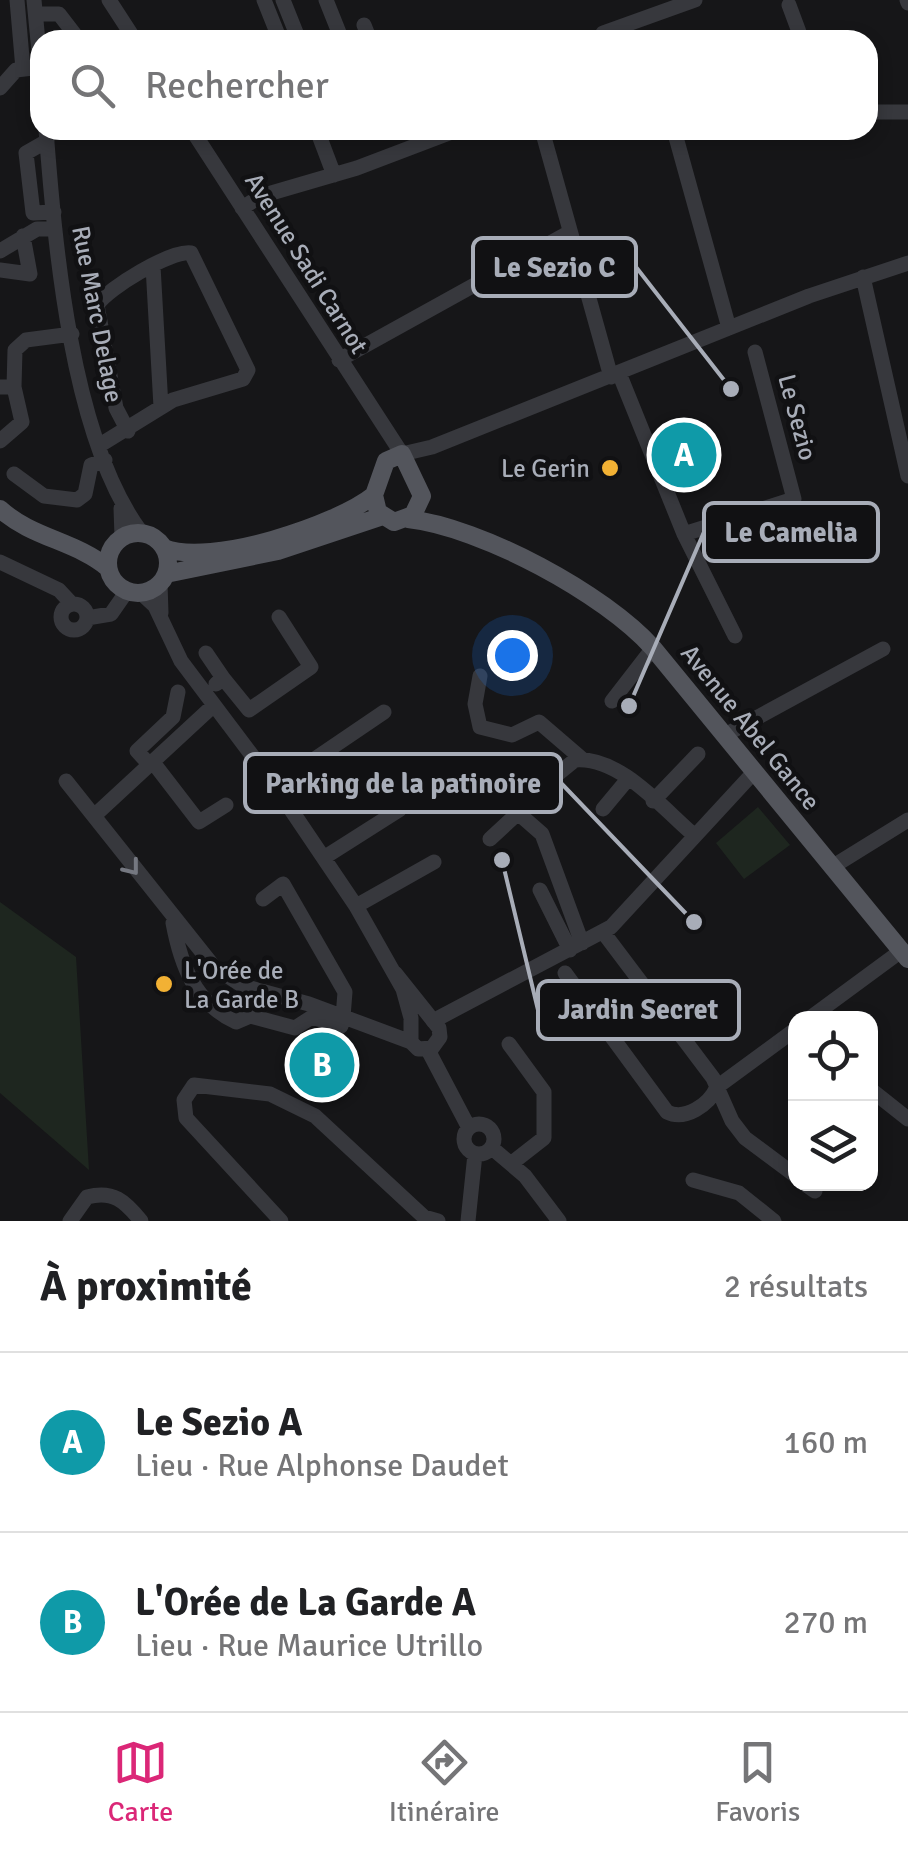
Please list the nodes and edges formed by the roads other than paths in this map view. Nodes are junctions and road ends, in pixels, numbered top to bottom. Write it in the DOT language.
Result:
graph roads {
  1 [pos="16,0"];
  2 [pos="109,0"];
  3 [pos="264,0"];
  4 [pos="283,0"];
  5 [pos="326,0"];
  6 [pos="695,0"];
  7 [pos="789,5"];
  8 [pos="35,7"];
  9 [pos="71,30"];
  10 [pos="128,30"];
  11 [pos="276,30"];
  12 [pos="294,30"];
  13 [pos="338,30"];
  14 [pos="611,30"];
  15 [pos="798,30"];
  16 [pos="30,67"];
  17 [pos="23,69"];
  18 [pos="0,88"];
  19 [pos="878,112"];
  20 [pos="908,112"];
  21 [pos="40,140"];
  22 [pos="46,140"];
  23 [pos="198,140"];
  24 [pos="321,140"];
  25 [pos="430,140"];
  26 [pos="545,140"];
  27 [pos="677,140"];
  28 [pos="334,174"];
  29 [pos="242,208"];
  30 [pos="54,221"];
  31 [pos="570,232"];
  32 [pos="24,236"];
  33 [pos="0,250"];
  34 [pos="908,263"];
  35 [pos="153,266"];
  36 [pos="0,270"];
  37 [pos="863,277"];
  38 [pos="729,328"];
  39 [pos="72,334"];
  40 [pos="7,349"];
  41 [pos="754,352"];
  42 [pos="339,360"];
  43 [pos="615,375"];
  44 [pos="7,387"];
  45 [pos="161,407"];
  46 [pos="128,430"];
  47 [pos="2,435"];
  48 [pos="102,453"];
  49 [pos="400,461"];
  50 [pos="14,474"];
  51 [pos="908,476"];
  52 [pos="374,495"];
  53 [pos="422,496"];
  54 [pos="0,506"];
  55 [pos="382,516"];
  56 [pos="408,519"];
  57 [pos="684,534"];
  58 [pos="471,536"];
  59 [pos="126,537"];
  60 [pos="164,548"];
  61 [pos="0,562"];
  62 [pos="108,568"];
  63 [pos="0,572"];
  64 [pos="163,579"];
  65 [pos="134,592"];
  66 [pos="67,608"];
  67 [pos="161,617"];
  68 [pos="279,617"];
  69 [pos="87,618"];
  70 [pos="735,636"];
  71 [pos="654,648"];
  72 [pos="883,649"];
  73 [pos="206,653"];
  74 [pos="480,676"];
  75 [pos="223,678"];
  76 [pos="178,692"];
  77 [pos="209,699"];
  78 [pos="612,701"];
  79 [pos="384,712"];
  80 [pos="725,735"];
  81 [pos="698,754"];
  82 [pos="582,759"];
  83 [pos="150,763"];
  84 [pos="400,770"];
  85 [pos="755,771"];
  86 [pos="559,773"];
  87 [pos="628,779"];
  88 [pos="66,781"];
  89 [pos="275,786"];
  90 [pos="653,801"];
  91 [pos="226,805"];
  92 [pos="603,809"];
  93 [pos="94,816"];
  94 [pos="908,820"];
  95 [pos="695,836"];
  96 [pos="490,839"];
  97 [pos="325,858"];
  98 [pos="434,862"];
  99 [pos="832,867"];
  100 [pos="540,890"];
  101 [pos="262,899"];
  102 [pos="356,906"];
  103 [pos="172,919"];
  104 [pos="603,932"];
  105 [pos="576,946"];
  106 [pos="905,955"];
  107 [pos="565,974"];
  108 [pos="821,1011"];
  109 [pos="350,1019"];
  110 [pos="425,1033"];
  111 [pos="788,1035"];
  112 [pos="509,1044"];
  113 [pos="717,1087"];
  114 [pos="878,1096"];
  115 [pos="908,1119"];
  116 [pos="472,1126"];
  117 [pos="492,1148"];
  118 [pos="474,1154"];
  119 [pos="512,1163"];
  120 [pos="788,1170"];
  121 [pos="693,1180"];
  122 [pos="467,1215"];
  123 [pos="70,1221"];
  124 [pos="141,1221"];
  125 [pos="282,1221"];
  126 [pos="437,1221"];
  127 [pos="559,1221"];
  128 [pos="774,1221"];
  1 -- 17 [label="street"];
  2 -- 10 [label="street"];
  3 -- 11 [label="street"];
  4 -- 12 [label="street"];
  5 -- 13 [label="street"];
  6 -- 14 [label="street"];
  7 -- 15 [label="street"];
  8 -- 9 [label="street"];
  16 -- 17 [label="street"];
  17 -- 18 [label="street"];
  19 -- 20 [label="street"];
  21 -- 30 [label="street"];
  22 -- 30 [label="street, Rue Marc Delage"];
  23 -- 29 [label="street, Avenue Sadi Carnot"];
  24 -- 28 [label="street"];
  25 -- 28 [label="street"];
  26 -- 31 [label="street"];
  27 -- 38 [label="street"];
  28 -- 29 [label="street"];
  29 -- 42 [label="street, Avenue Sadi Carnot"];
  30 -- 32 [label="street"];
  30 -- 39 [label="street, Rue Marc Delage"];
  31 -- 42 [label="street"];
  31 -- 43 [label="street"];
  32 -- 33 [label="street"];
  32 -- 36 [label="street"];
  34 -- 37 [label="street"];
  35 -- 45 [label="street"];
  35 -- 45 [label="street"];
  35 -- 46 [label="street"];
  37 -- 38 [label="street"];
  37 -- 51 [label="street"];
  38 -- 43 [label="street"];
  39 -- 40 [label="street"];
  39 -- 48 [label="street, Rue Marc Delage"];
  40 -- 44 [label="street"];
  41 -- 57 [label="street, Le Sezio"];
  42 -- 49 [label="street, Avenue Sadi Carnot"];
  43 -- 49 [label="street"];
  43 -- 57 [label="street"];
  44 -- 47 [label="street"];
  45 -- 46 [label="street"];
  46 -- 48 [label="street"];
  48 -- 50 [label="street"];
  48 -- 59 [label="street, Rue Marc Delage"];
  49 -- 52 [label="main road"];
  49 -- 53 [label="main road"];
  52 -- 55 [label="main road"];
  52 -- 60 [label="main road"];
  53 -- 56 [label="main road"];
  53 -- 58 [label="main road, Avenue Abel Gance"];
  54 -- 59 [label="main road"];
  54 -- 62 [label="main road"];
  55 -- 56 [label="main road, Avenue Abel Gance"];
  55 -- 64 [label="main road"];
  56 -- 58 [label="main road, Avenue Abel Gance"];
  57 -- 70 [label="street"];
  58 -- 71 [label="main road, Avenue Abel Gance"];
  59 -- 60 [label="main road"];
  59 -- 62 [label="main road"];
  60 -- 64 [label="main road"];
  61 -- 66 [label="street"];
  62 -- 65 [label="main road"];
  63 -- 66 [label="street"];
  64 -- 65 [label="main road"];
  64 -- 67 [label="street"];
  65 -- 67 [label="street"];
  65 -- 69 [label="street"];
  66 -- 69 [label="street"];
  66 -- 69 [label="street"];
  67 -- 77 [label="street"];
  68 -- 75 [label="street"];
  71 -- 78 [label="street"];
  71 -- 80 [label="main road, Avenue Abel Gance"];
  72 -- 80 [label="street"];
  73 -- 75 [label="street"];
  74 -- 82 [label="street"];
  75 -- 77 [label="street"];
  76 -- 83 [label="street"];
  77 -- 83 [label="street"];
  77 -- 89 [label="street"];
  79 -- 89 [label="street"];
  80 -- 85 [label="main road, Avenue Abel Gance"];
  81 -- 90 [label="street"];
  82 -- 86 [label="street"];
  82 -- 87 [label="street"];
  83 -- 91 [label="street"];
  83 -- 93 [label="street"];
  84 -- 97 [label="street"];
  85 -- 95 [label="street"];
  85 -- 99 [label="main road, Avenue Abel Gance"];
  87 -- 90 [label="street"];
  87 -- 92 [label="street"];
  88 -- 93 [label="street"];
  89 -- 97 [label="street"];
  90 -- 95 [label="street"];
  93 -- 103 [label="street, one-way"];
  94 -- 99 [label="street"];
  95 -- 104 [label="street"];
  96 -- 105 [label="street"];
  97 -- 102 [label="street"];
  98 -- 102 [label="street"];
  99 -- 106 [label="main road, Avenue Abel Gance"];
  100 -- 105 [label="street"];
  101 -- 109 [label="street"];
  102 -- 110 [label="street"];
  103 -- 109 [label="street"];
  103 -- 109 [label="street"];
  104 -- 105 [label="street"];
  104 -- 113 [label="street"];
  105 -- 110 [label="street"];
  106 -- 108 [label="street"];
  107 -- 113 [label="street"];
  109 -- 110 [label="street"];
  110 -- 116 [label="street"];
  111 -- 113 [label="street"];
  112 -- 119 [label="street"];
  113 -- 120 [label="street"];
  114 -- 115 [label="street"];
  116 -- 117 [label="street"];
  116 -- 118 [label="street"];
  117 -- 118 [label="street"];
  117 -- 119 [label="street"];
  118 -- 122 [label="street"];
  119 -- 127 [label="street"];
  121 -- 128 [label="street"];
  122 -- 126 [label="street"];
  123 -- 124 [label="street"];
  125 -- 126 [label="street"];
}
